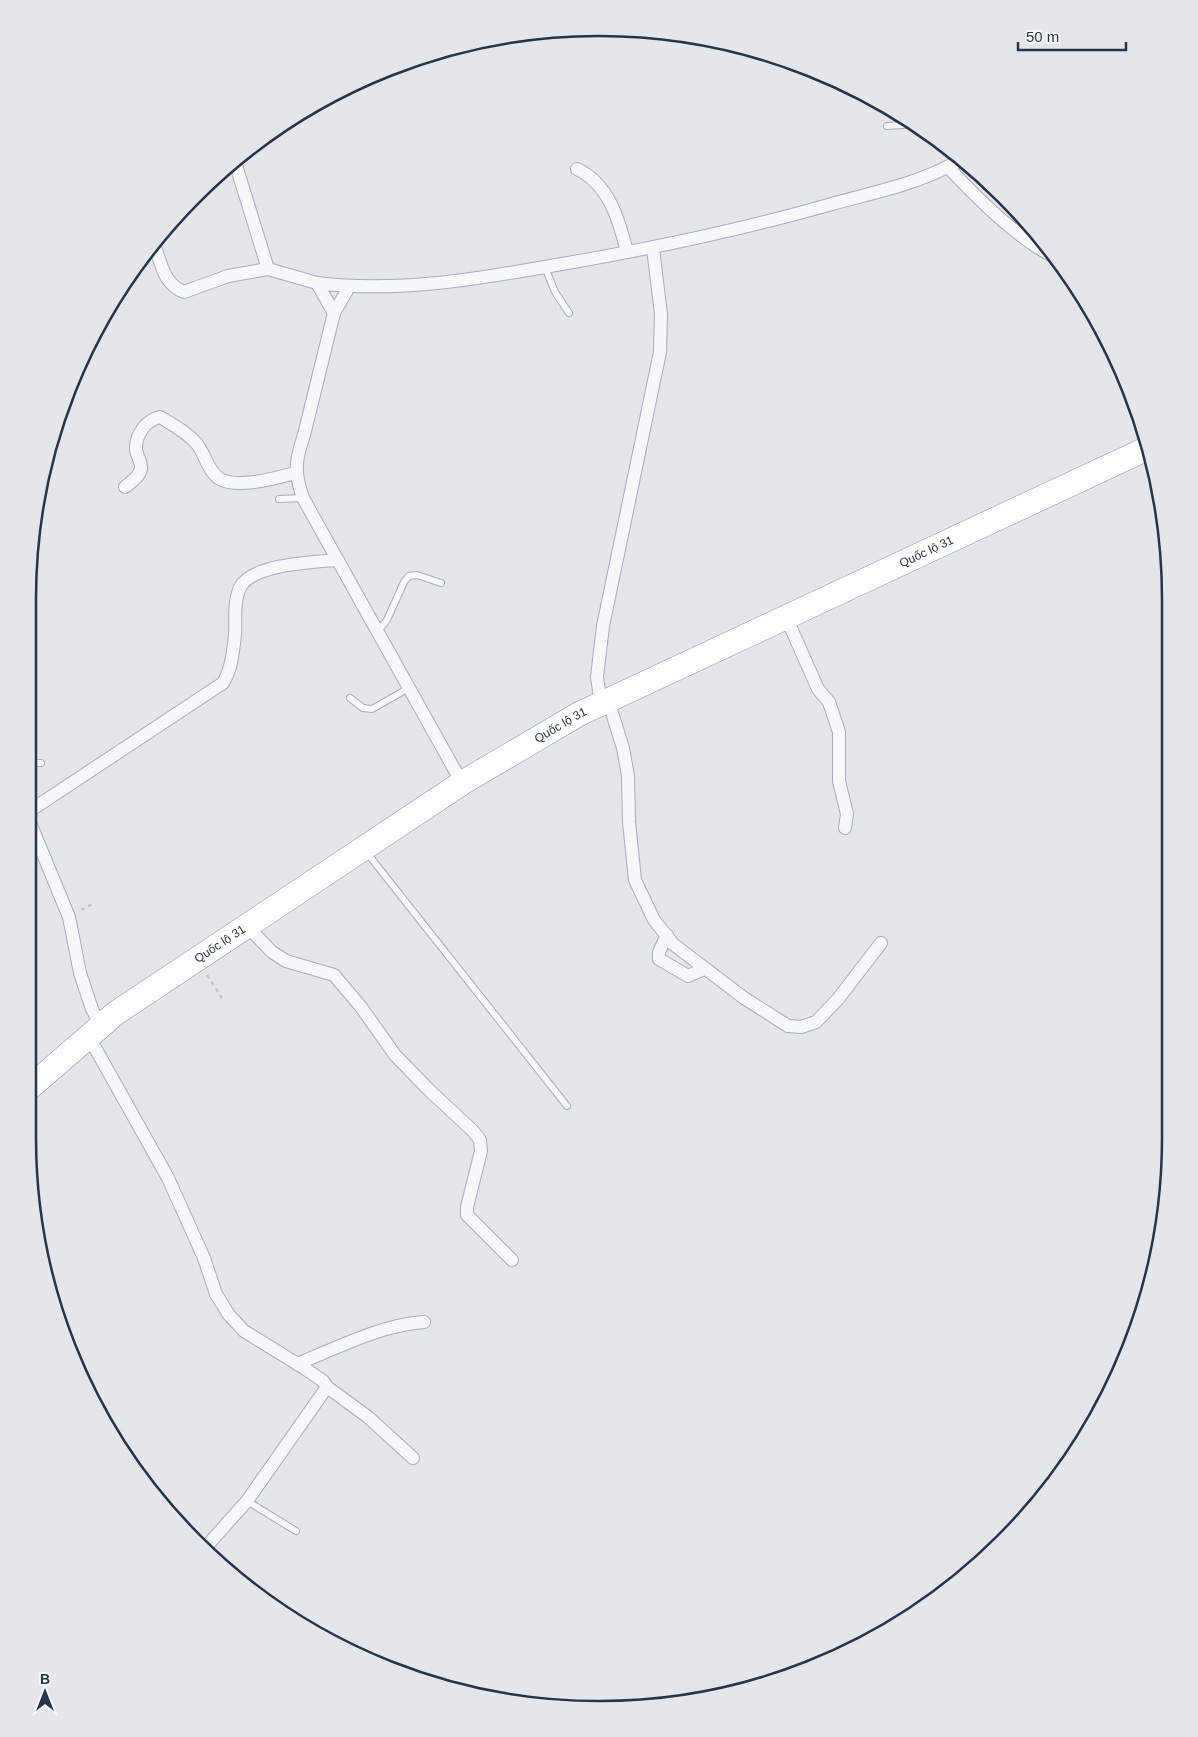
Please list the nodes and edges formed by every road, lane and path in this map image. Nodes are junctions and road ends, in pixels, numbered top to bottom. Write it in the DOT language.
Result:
graph roads {
  1 [pos="902,125"];
  2 [pos="887,126"];
  3 [pos="954,163"];
  4 [pos="948,167"];
  5 [pos="577,168"];
  6 [pos="237,169"];
  7 [pos="1038,247"];
  8 [pos="653,249"];
  9 [pos="156,252"];
  10 [pos="627,252"];
  11 [pos="545,267"];
  12 [pos="268,269"];
  13 [pos="317,283"];
  14 [pos="349,287"];
  15 [pos="334,312"];
  16 [pos="569,313"];
  17 [pos="1142,451"];
  18 [pos="295,473"];
  19 [pos="125,487"];
  20 [pos="303,498"];
  21 [pos="279,500"];
  22 [pos="338,560"];
  23 [pos="441,583"];
  24 [pos="786,616"];
  25 [pos="378,631"];
  26 [pos="409,688"];
  27 [pos="350,698"];
  28 [pos="604,702"];
  29 [pos="36,763"];
  30 [pos="41,763"];
  31 [pos="462,783"];
  32 [pos="36,807"];
  33 [pos="845,828"];
  34 [pos="36,837"];
  35 [pos="363,848"];
  36 [pos="246,924"];
  37 [pos="666,936"];
  38 [pos="881,943"];
  39 [pos="196,959"];
  40 [pos="704,969"];
  41 [pos="222,998"];
  42 [pos="95,1031"];
  43 [pos="36,1082"];
  44 [pos="567,1106"];
  45 [pos="512,1260"];
  46 [pos="424,1322"];
  47 [pos="297,1364"];
  48 [pos="327,1387"];
  49 [pos="413,1458"];
  50 [pos="247,1501"];
  51 [pos="296,1531"];
  52 [pos="209,1543"];
  1 -- 2 [label="lane"];
  3 -- 4 [label="street"];
  4 -- 7 [label="street"];
  4 -- 8 [label="street"];
  5 -- 10 [label="street"];
  6 -- 12 [label="street"];
  8 -- 10 [label="street"];
  8 -- 28 [label="street"];
  9 -- 12 [label="street"];
  10 -- 11 [label="street"];
  11 -- 14 [label="street"];
  11 -- 16 [label="lane"];
  12 -- 13 [label="street"];
  13 -- 14 [label="street"];
  13 -- 15 [label="street"];
  14 -- 15 [label="street"];
  15 -- 18 [label="street"];
  17 -- 24 [label="highway, Quốc lộ 31"];
  18 -- 19 [label="street"];
  18 -- 20 [label="street"];
  20 -- 21 [label="lane"];
  20 -- 22 [label="street"];
  22 -- 25 [label="street"];
  22 -- 32 [label="street"];
  23 -- 25 [label="lane"];
  24 -- 28 [label="highway, Quốc lộ 31"];
  24 -- 33 [label="street"];
  25 -- 26 [label="street"];
  26 -- 27 [label="lane"];
  26 -- 31 [label="street"];
  28 -- 31 [label="highway, Quốc lộ 31"];
  28 -- 37 [label="street"];
  29 -- 30 [label="lane"];
  31 -- 35 [label="highway, Quốc lộ 31"];
  34 -- 42 [label="street"];
  35 -- 36 [label="highway, Quốc lộ 31"];
  35 -- 44 [label="lane"];
  36 -- 39 [label="highway, Quốc lộ 31"];
  36 -- 45 [label="street"];
  37 -- 40 [label="street"];
  37 -- 40 [label="street"];
  38 -- 40 [label="street"];
  39 -- 41 [label="path"];
  39 -- 42 [label="highway, Quốc lộ 31"];
  42 -- 43 [label="highway, Quốc lộ 31"];
  42 -- 47 [label="street"];
  46 -- 47 [label="street"];
  47 -- 48 [label="street"];
  48 -- 49 [label="street"];
  48 -- 50 [label="street"];
  50 -- 51 [label="lane"];
  50 -- 52 [label="street"];
}
